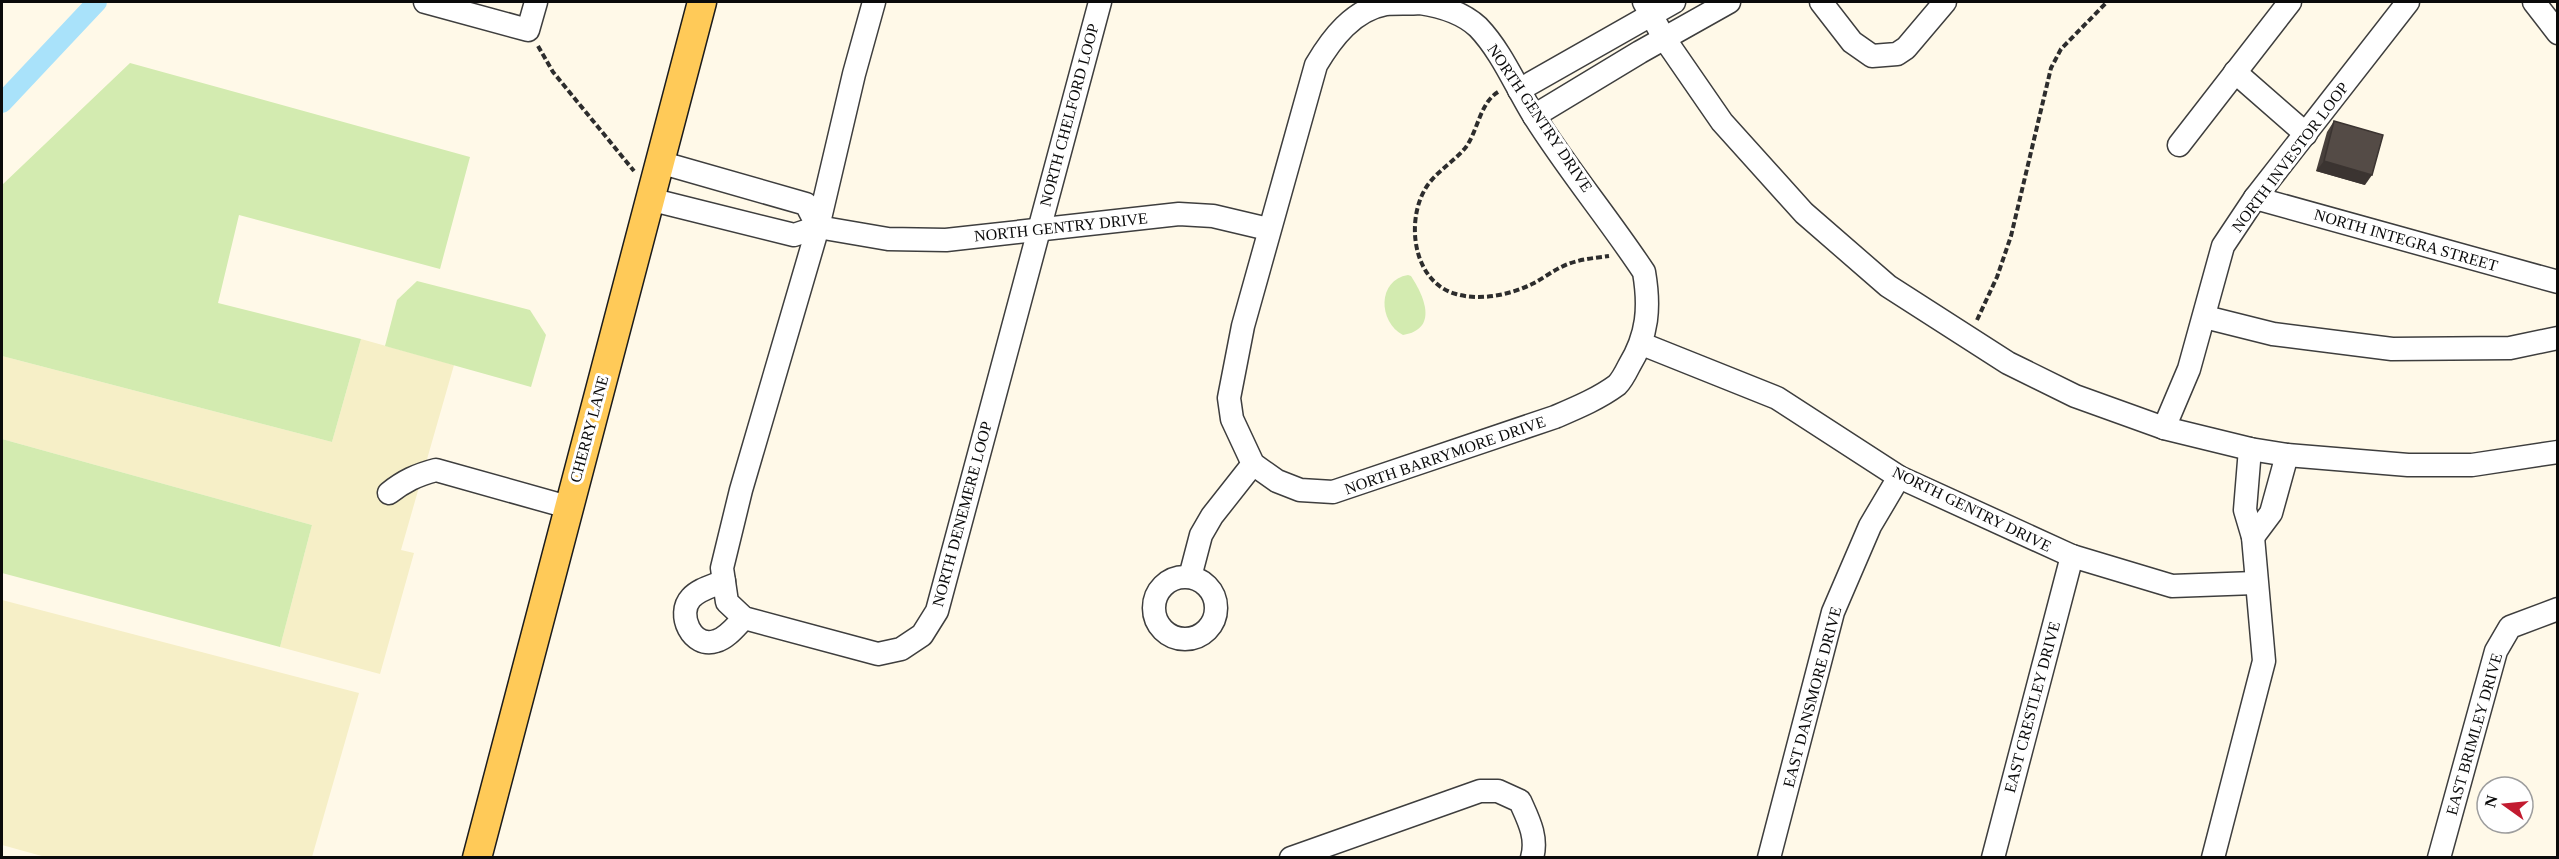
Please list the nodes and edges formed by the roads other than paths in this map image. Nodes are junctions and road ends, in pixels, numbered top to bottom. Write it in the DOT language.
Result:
graph roads {
  1 [pos="425,2"];
  2 [pos="536,2"];
  3 [pos="702,2"];
  4 [pos="874,2"];
  5 [pos="1100,2"];
  6 [pos="1420,2"];
  7 [pos="1674,2"];
  8 [pos="1729,2"];
  9 [pos="1821,2"];
  10 [pos="1945,2"];
  11 [pos="2290,2"];
  12 [pos="2408,2"];
  13 [pos="2534,2"];
  14 [pos="1647,8"];
  15 [pos="2558,33"];
  16 [pos="1665,38"];
  17 [pos="2235,72"];
  18 [pos="1509,91"];
  19 [pos="1534,117"];
  20 [pos="2306,134"];
  21 [pos="2179,145"];
  22 [pos="654,180"];
  23 [pos="2255,198"];
  24 [pos="818,227"];
  25 [pos="1038,228"];
  26 [pos="1268,229"];
  27 [pos="2558,282"];
  28 [pos="2205,317"];
  29 [pos="2558,338"];
  30 [pos="1642,344"];
  31 [pos="2164,428"];
  32 [pos="2250,449"];
  33 [pos="2558,452"];
  34 [pos="2287,455"];
  35 [pos="1253,464"];
  36 [pos="1899,477"];
  37 [pos="389,493"];
  38 [pos="568,507"];
  39 [pos="2253,537"];
  40 [pos="2072,556"];
  41 [pos="1190,577"];
  42 [pos="724,581"];
  43 [pos="2255,583"];
  44 [pos="2558,609"];
  45 [pos="744,618"];
  46 [pos="477,858"];
  47 [pos="1291,858"];
  48 [pos="1533,858"];
  49 [pos="1769,858"];
  50 [pos="1993,858"];
  51 [pos="2213,858"];
  52 [pos="2439,858"];
  1 -- 2 [label="street"];
  3 -- 22 [label="main road, CHERRY LANE"];
  4 -- 24 [label="street"];
  5 -- 25 [label="street, NORTH CHELFORD LOOP"];
  6 -- 18 [label="street, NORTH GENTRY DRIVE"];
  6 -- 26 [label="street, NORTH GENTRY DRIVE"];
  7 -- 14 [label="street"];
  8 -- 16 [label="street"];
  9 -- 10 [label="street"];
  11 -- 17 [label="street"];
  12 -- 20 [label="street, NORTH INVESTOR LOOP"];
  13 -- 15 [label="street"];
  14 -- 16 [label="street"];
  14 -- 18 [label="street"];
  16 -- 19 [label="street"];
  16 -- 31 [label="street"];
  17 -- 20 [label="street"];
  17 -- 21 [label="street"];
  18 -- 19 [label="street, NORTH GENTRY DRIVE"];
  19 -- 30 [label="street, NORTH GENTRY DRIVE"];
  20 -- 23 [label="street, NORTH INVESTOR LOOP"];
  22 -- 24 [label="street, NORTH GENTRY DRIVE"];
  22 -- 24 [label="street"];
  22 -- 38 [label="main road, CHERRY LANE"];
  23 -- 27 [label="street, NORTH INTEGRA STREET"];
  23 -- 28 [label="street, NORTH INVESTOR LOOP"];
  24 -- 25 [label="street, NORTH GENTRY DRIVE"];
  24 -- 42 [label="street"];
  25 -- 26 [label="street, NORTH GENTRY DRIVE"];
  25 -- 45 [label="street, NORTH DENEMERE LOOP"];
  26 -- 35 [label="street, NORTH BARRYMORE DRIVE"];
  28 -- 29 [label="street"];
  28 -- 31 [label="street, NORTH INVESTOR LOOP"];
  30 -- 35 [label="street, NORTH BARRYMORE DRIVE"];
  30 -- 36 [label="street, NORTH GENTRY DRIVE"];
  31 -- 32 [label="street"];
  32 -- 34 [label="street"];
  32 -- 39 [label="street"];
  33 -- 34 [label="street"];
  34 -- 39 [label="street"];
  35 -- 41 [label="street"];
  36 -- 40 [label="street, NORTH GENTRY DRIVE"];
  36 -- 49 [label="street, EAST DANSMORE DRIVE"];
  37 -- 38 [label="street"];
  38 -- 46 [label="main road, CHERRY LANE"];
  39 -- 43 [label="street"];
  40 -- 43 [label="street, NORTH GENTRY DRIVE"];
  40 -- 50 [label="street, EAST CRESTLEY DRIVE"];
  42 -- 45 [label="street"];
  42 -- 45 [label="street"];
  43 -- 51 [label="street"];
  44 -- 52 [label="street, EAST BRIMLEY DRIVE"];
  47 -- 48 [label="street"];
}
